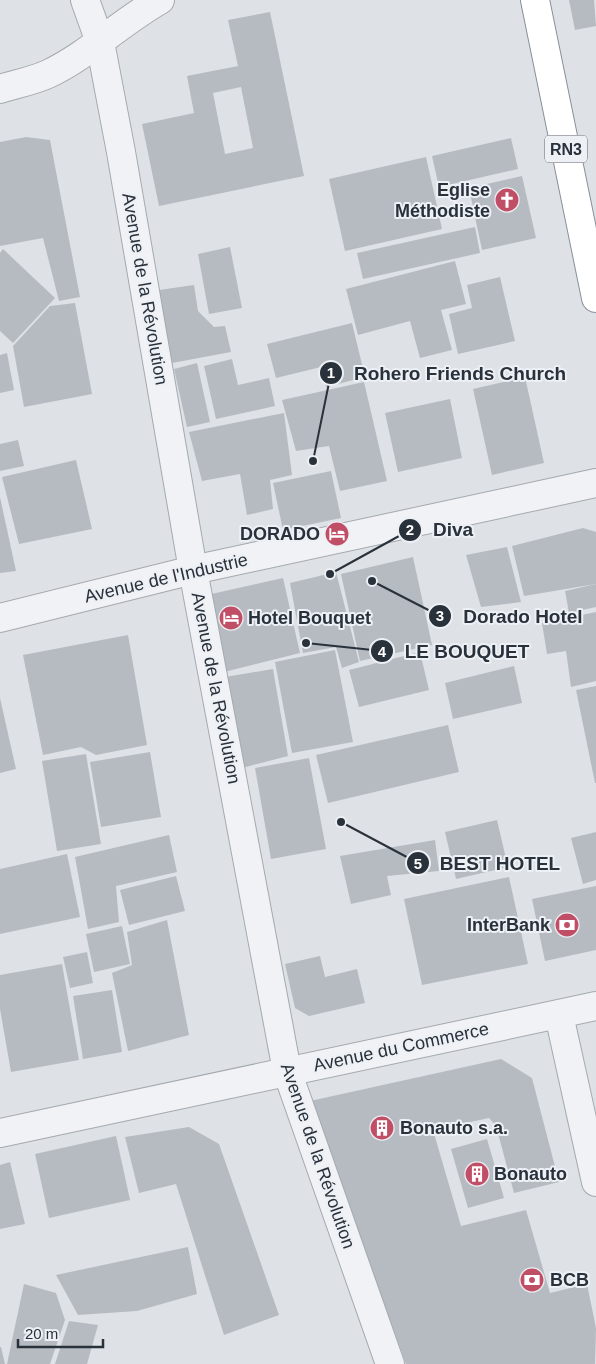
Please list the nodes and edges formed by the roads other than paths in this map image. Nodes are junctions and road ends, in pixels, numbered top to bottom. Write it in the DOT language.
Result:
graph roads {
  1 [pos="85,0"];
  2 [pos="160,0"];
  3 [pos="535,0"];
  4 [pos="100,42"];
  5 [pos="0,89"];
  6 [pos="596,298"];
  7 [pos="596,483"];
  8 [pos="194,570"];
  9 [pos="0,618"];
  10 [pos="596,1006"];
  11 [pos="559,1015"];
  12 [pos="287,1071"];
  13 [pos="0,1132"];
  14 [pos="596,1182"];
  15 [pos="390,1364"];
  1 -- 4 [label="street, Avenue de la Révolution"];
  2 -- 4 [label="street"];
  3 -- 6 [label="highway, RN3"];
  4 -- 5 [label="street"];
  4 -- 8 [label="street, Avenue de la Révolution"];
  7 -- 8 [label="street, Avenue de l'Industrie"];
  8 -- 9 [label="street, Avenue de l'Industrie"];
  8 -- 12 [label="street, Avenue de la Révolution"];
  10 -- 11 [label="street, Avenue du Commerce"];
  11 -- 12 [label="street, Avenue du Commerce"];
  11 -- 14 [label="street"];
  12 -- 13 [label="street, Avenue du Commerce"];
  12 -- 15 [label="street, Avenue de la Révolution"];
}
